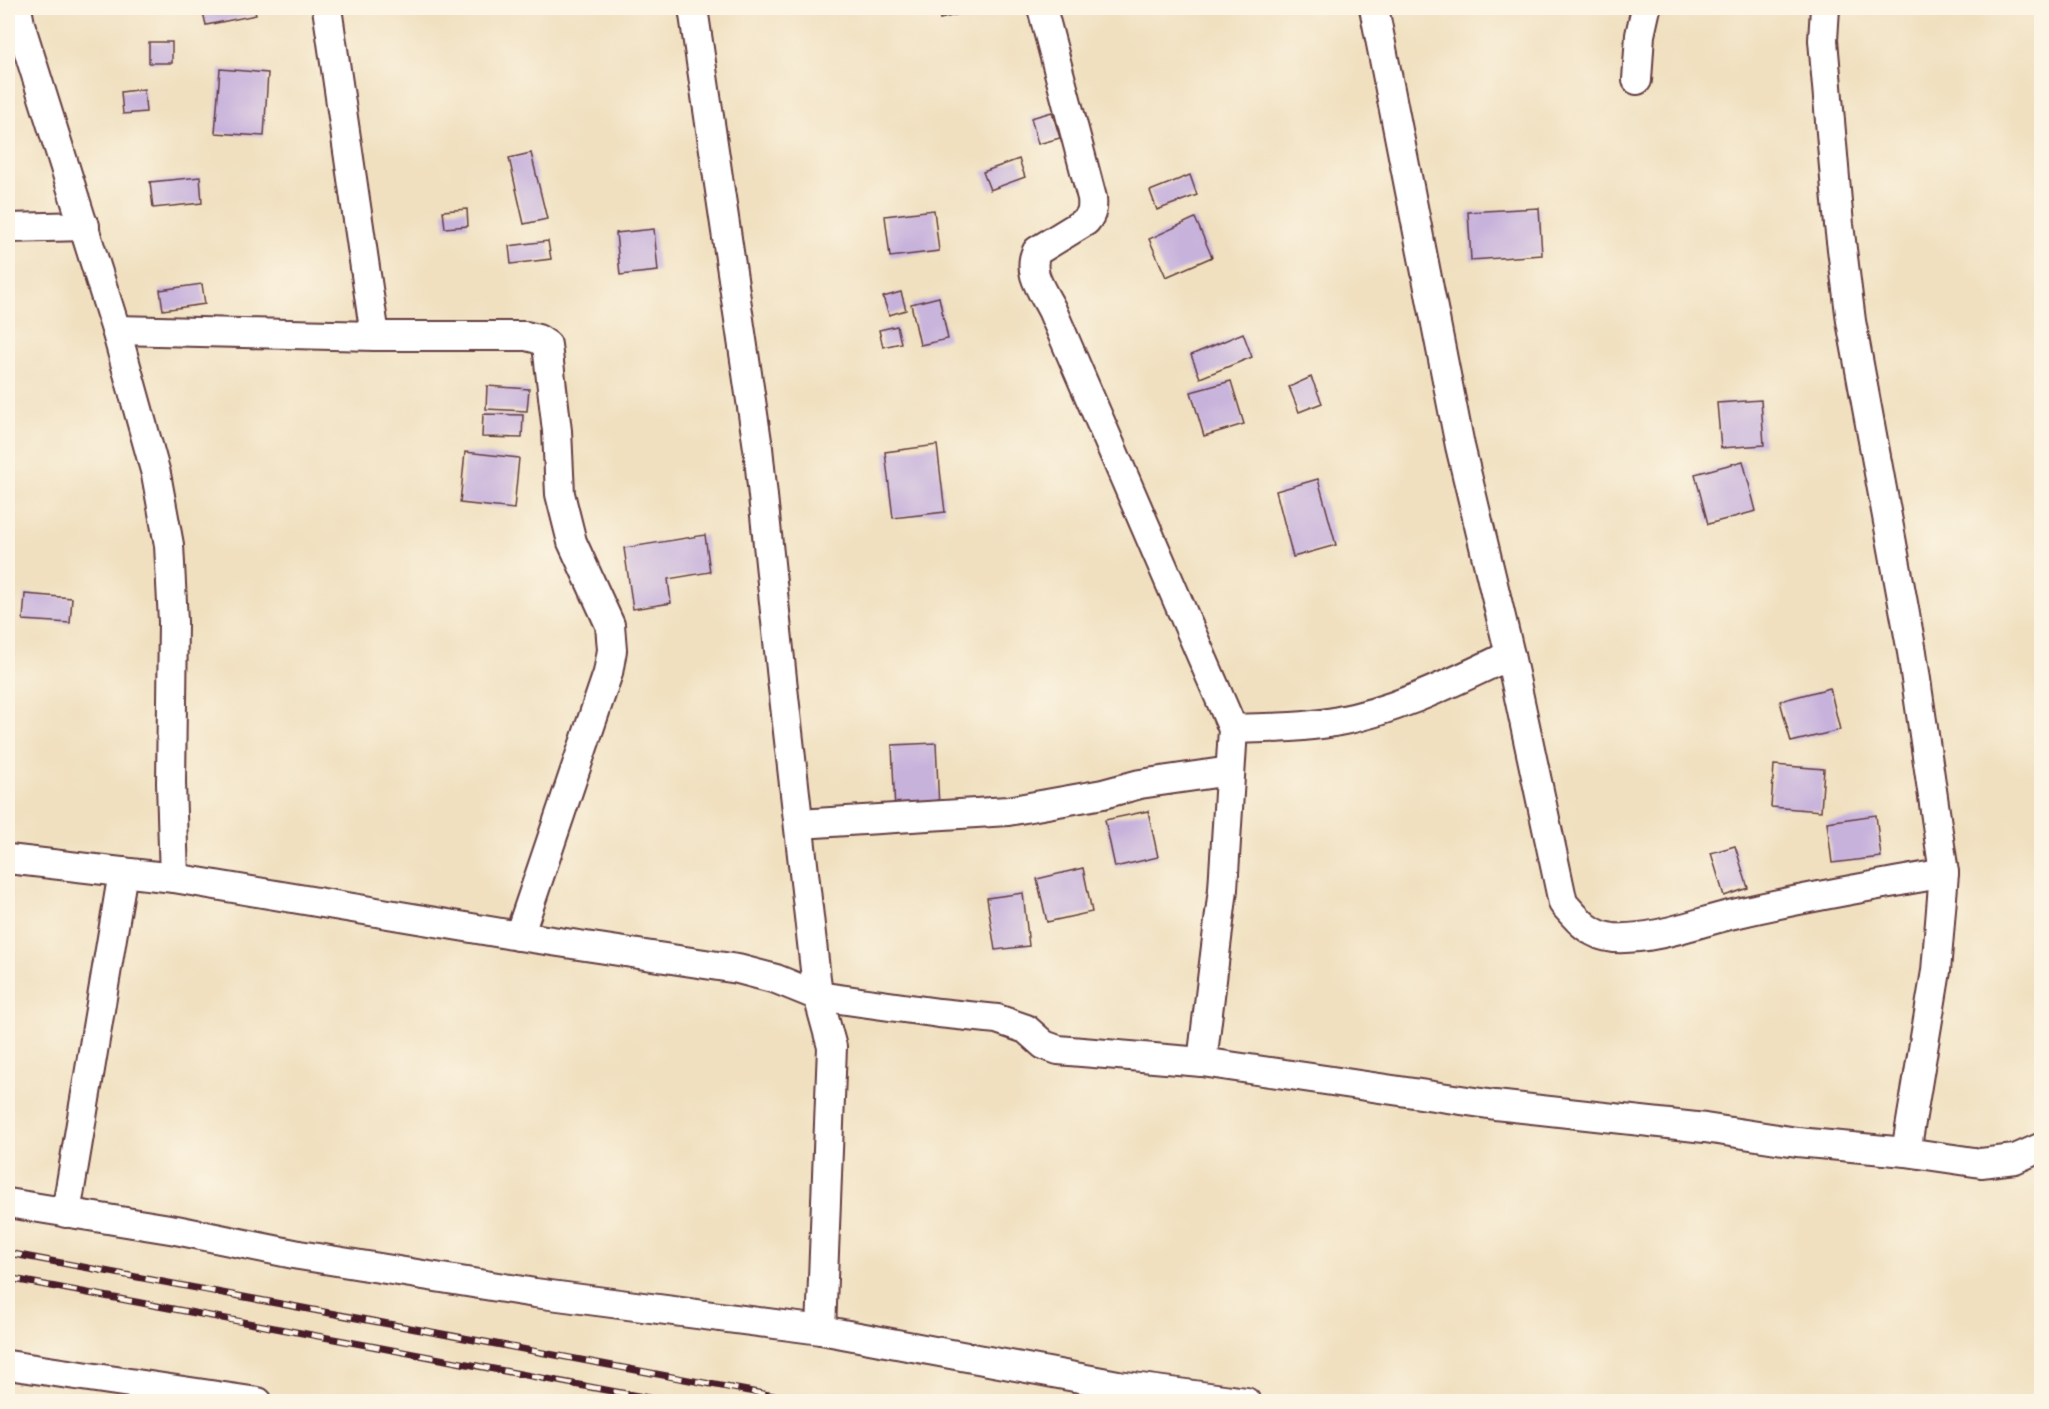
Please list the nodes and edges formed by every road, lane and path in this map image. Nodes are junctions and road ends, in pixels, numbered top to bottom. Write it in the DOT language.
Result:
graph roads {
  1 [pos="17,8"];
  2 [pos="327,8"];
  3 [pos="693,8"];
  4 [pos="1042,8"];
  5 [pos="1374,8"];
  6 [pos="1646,8"];
  7 [pos="1825,8"];
  8 [pos="1637,80"];
  9 [pos="85,226"];
  10 [pos="8,228"];
  11 [pos="116,330"];
  12 [pos="375,336"];
  13 [pos="1510,655"];
  14 [pos="1233,729"];
  15 [pos="1230,771"];
  16 [pos="800,824"];
  17 [pos="8,859"];
  18 [pos="123,872"];
  19 [pos="1944,873"];
  20 [pos="174,878"];
  21 [pos="519,936"];
  22 [pos="818,996"];
  23 [pos="1202,1062"];
  24 [pos="2042,1147"];
  25 [pos="1906,1152"];
  26 [pos="8,1203"];
  27 [pos="66,1213"];
  28 [pos="821,1330"];
  29 [pos="8,1365"];
  30 [pos="258,1401"];
  31 [pos="1246,1401"];
  1 -- 9 [label="street"];
  2 -- 12 [label="street"];
  3 -- 16 [label="street"];
  4 -- 14 [label="street"];
  5 -- 13 [label="street"];
  6 -- 8 [label="street"];
  7 -- 19 [label="street"];
  9 -- 10 [label="street"];
  9 -- 11 [label="street"];
  11 -- 12 [label="street"];
  11 -- 20 [label="street"];
  12 -- 21 [label="street"];
  13 -- 14 [label="street"];
  13 -- 19 [label="street"];
  14 -- 15 [label="street"];
  15 -- 16 [label="street"];
  15 -- 23 [label="street"];
  16 -- 22 [label="street"];
  17 -- 18 [label="street"];
  18 -- 20 [label="street"];
  18 -- 27 [label="street"];
  19 -- 25 [label="street"];
  20 -- 21 [label="street"];
  21 -- 22 [label="street"];
  22 -- 23 [label="street"];
  22 -- 28 [label="street"];
  23 -- 25 [label="street"];
  24 -- 25 [label="street"];
  26 -- 27 [label="street"];
  27 -- 28 [label="street"];
  28 -- 31 [label="street"];
  29 -- 30 [label="street"];
}
